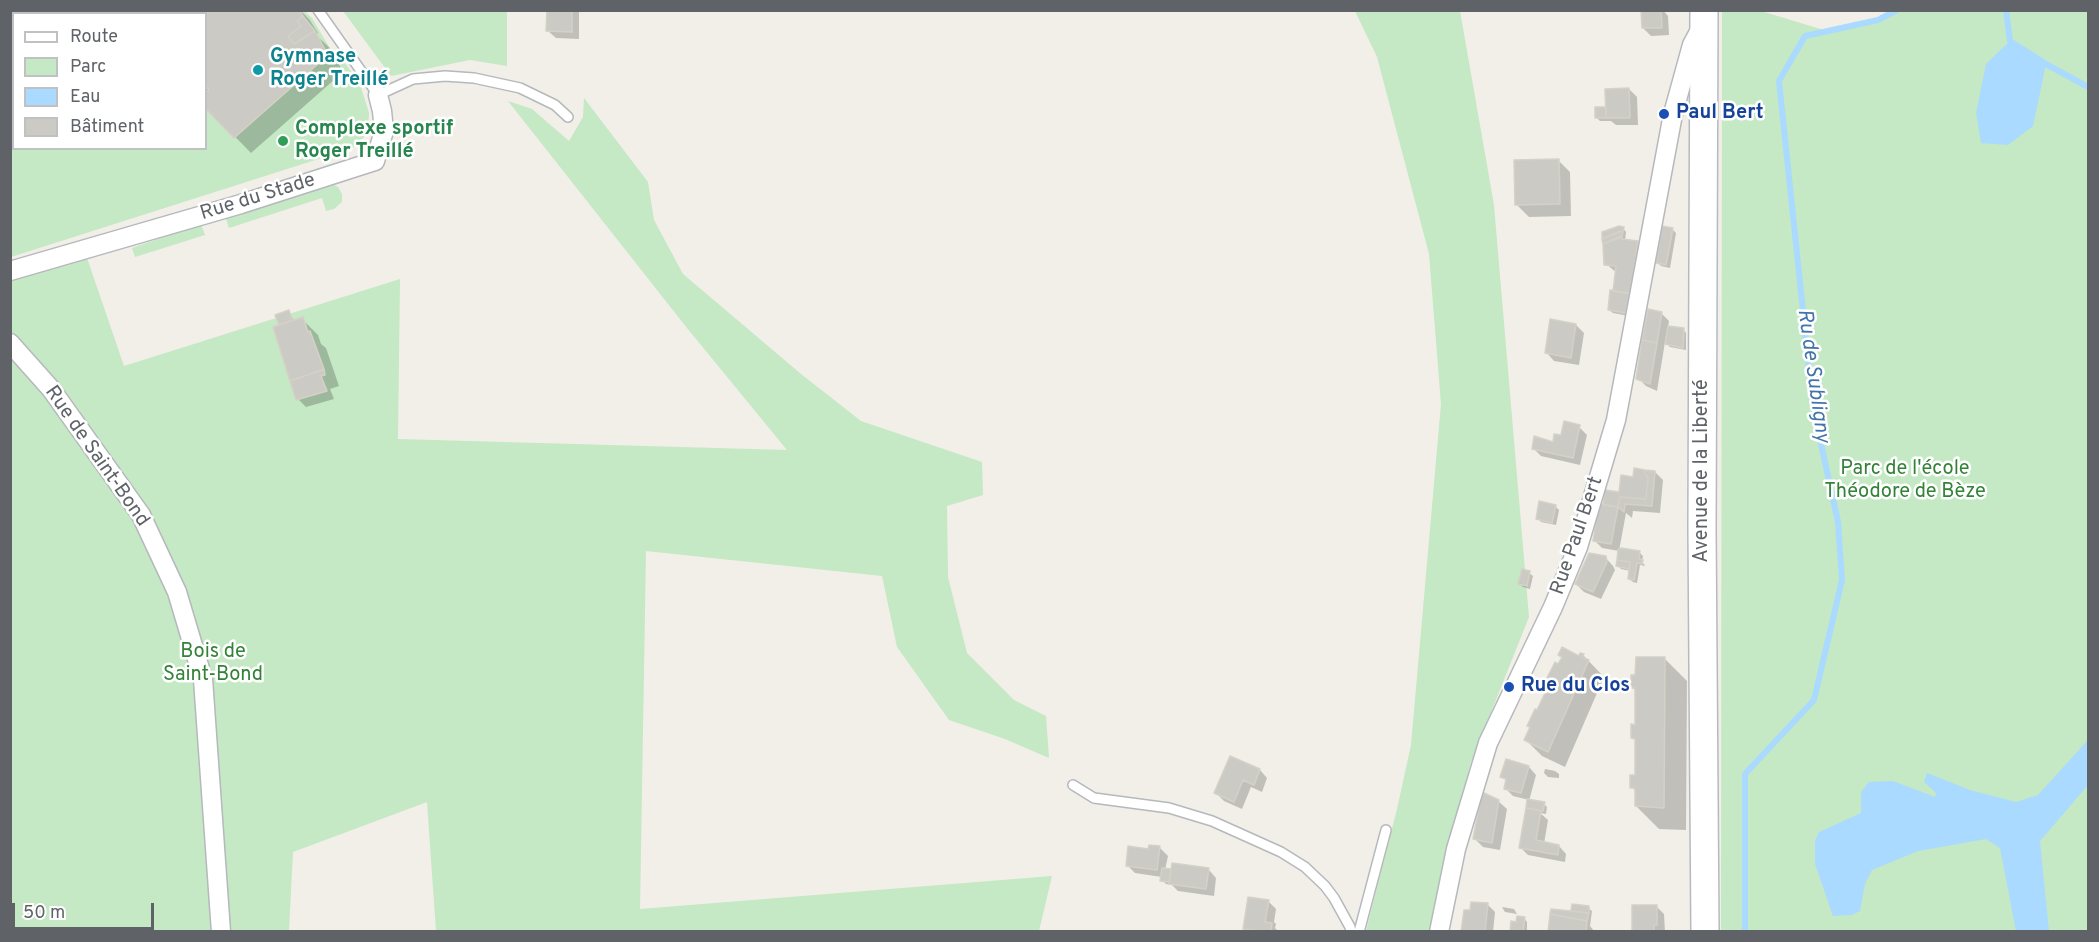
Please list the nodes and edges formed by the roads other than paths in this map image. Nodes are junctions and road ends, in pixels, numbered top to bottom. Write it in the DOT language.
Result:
graph roads {
  1 [pos="318,10"];
  2 [pos="1704,16"];
  3 [pos="378,95"];
  4 [pos="568,117"];
  5 [pos="1671,126"];
  6 [pos="1704,126"];
  7 [pos="10,271"];
  8 [pos="10,343"];
  9 [pos="1073,785"];
  10 [pos="1386,830"];
  11 [pos="221,932"];
  12 [pos="1351,932"];
  13 [pos="1359,932"];
  14 [pos="1439,932"];
  15 [pos="1705,932"];
  1 -- 3 [label="lane, Rue du Stade"];
  2 -- 5 [label="street, Rue Paul Bert"];
  2 -- 6 [label="main road, Avenue de la Liberté"];
  3 -- 4 [label="lane"];
  3 -- 7 [label="street, Rue du Stade"];
  5 -- 6 [label="street"];
  5 -- 14 [label="street, Rue Paul Bert"];
  6 -- 15 [label="main road, Avenue de la Liberté"];
  8 -- 11 [label="street, Rue de Saint-Bond"];
  9 -- 12 [label="lane"];
  10 -- 13 [label="lane"];
}
